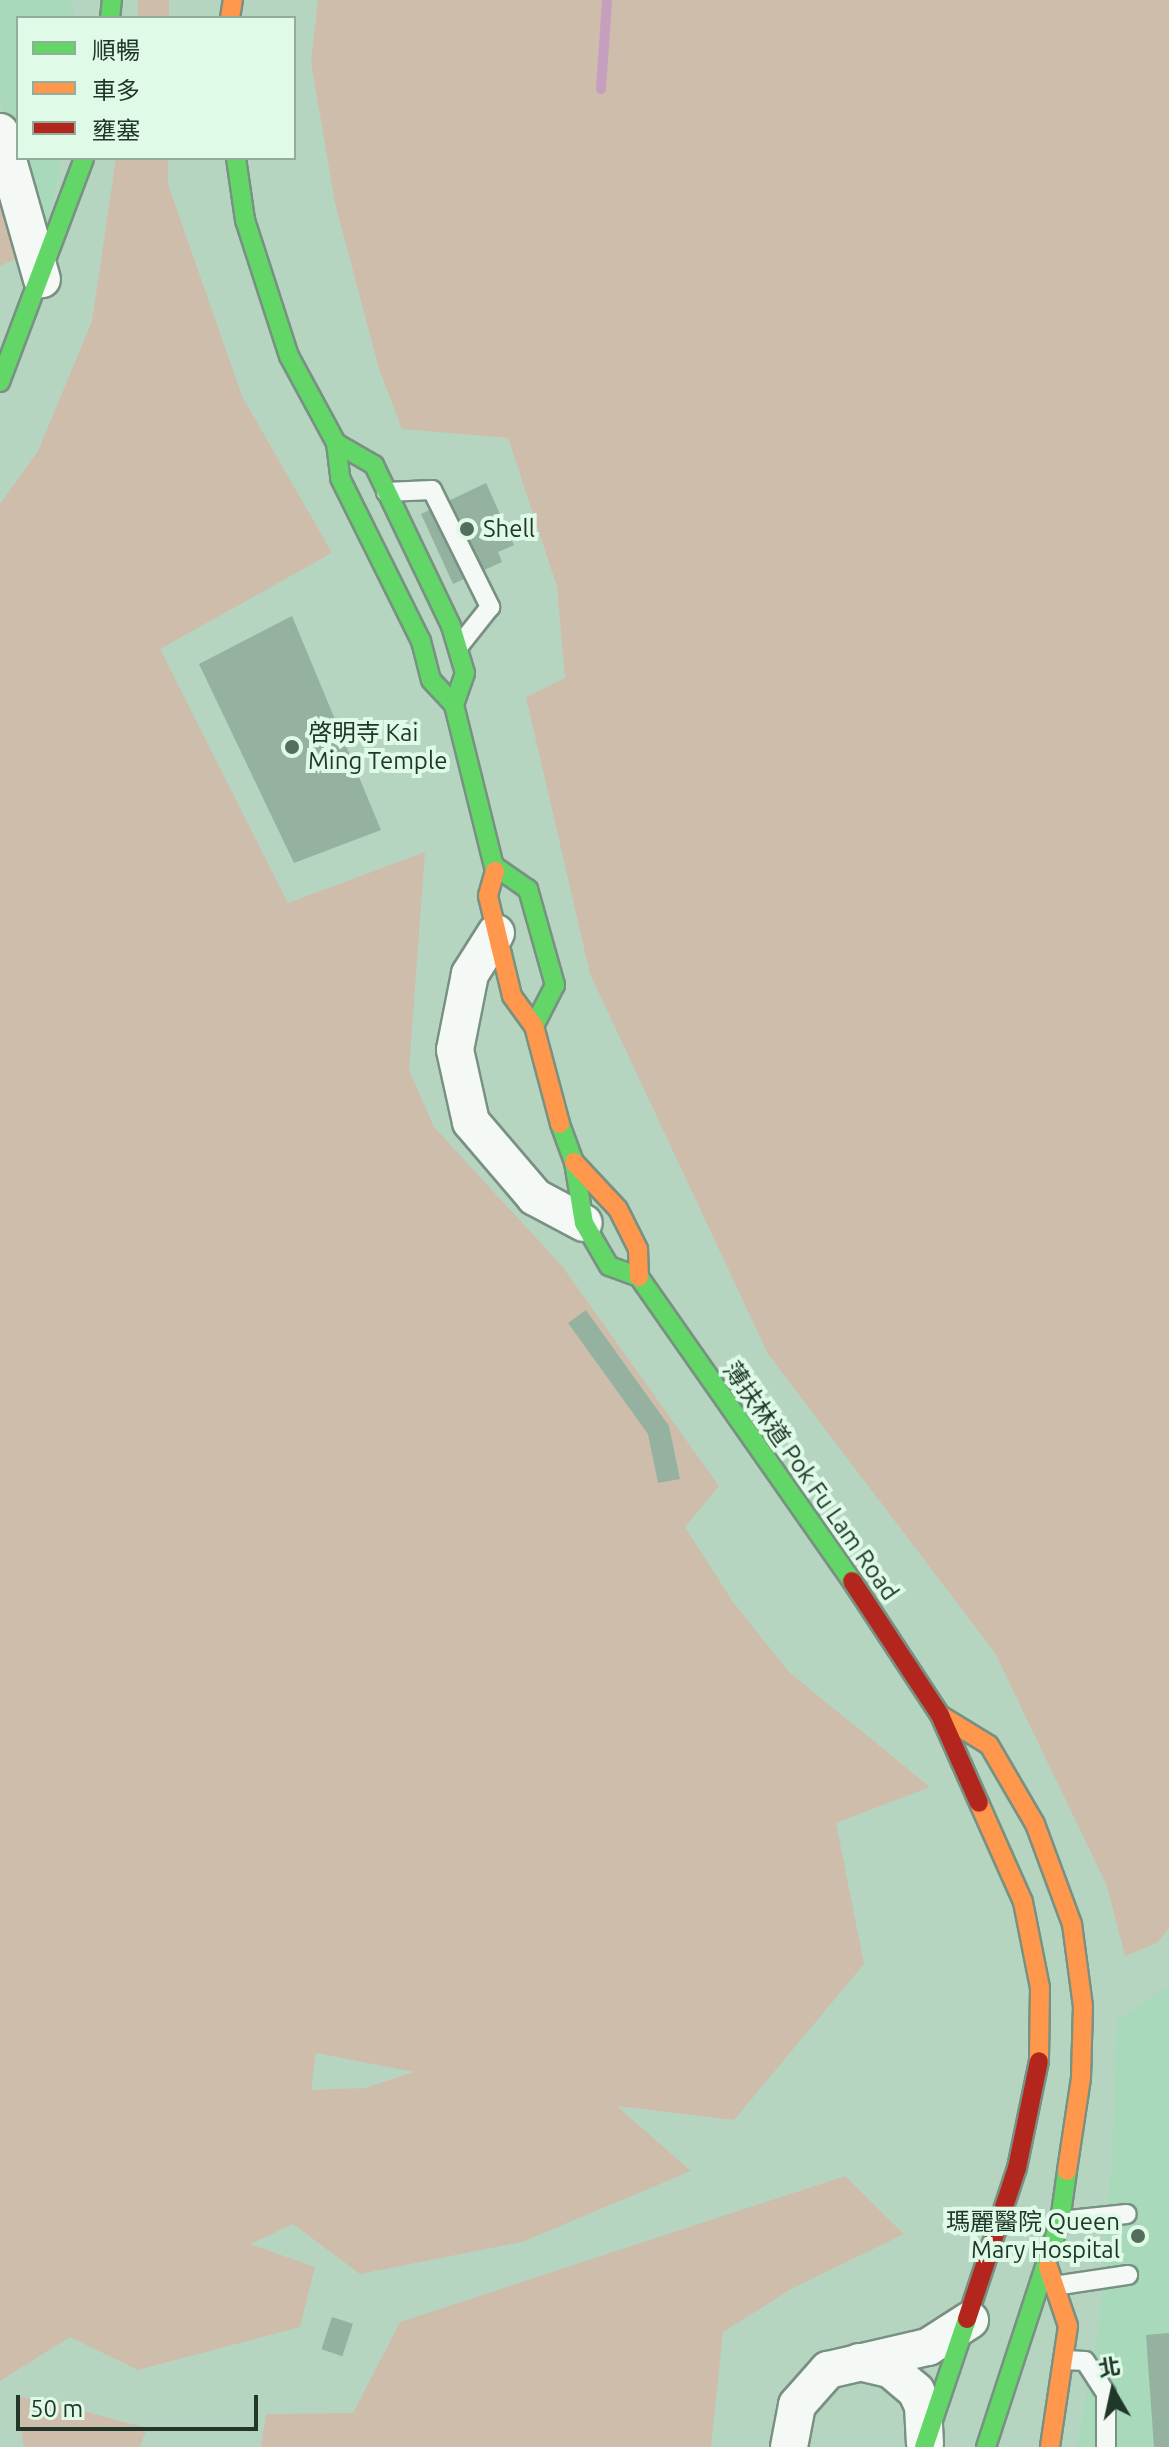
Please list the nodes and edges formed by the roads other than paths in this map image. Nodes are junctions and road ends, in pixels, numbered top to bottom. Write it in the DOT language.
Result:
graph roads {
  1 [pos="0,132"];
  2 [pos="83,160"];
  3 [pos="236,160"];
  4 [pos="42,279"];
  5 [pos="0,382"];
  6 [pos="336,443"];
  7 [pos="384,493"];
  8 [pos="457,649"];
  9 [pos="454,705"];
  10 [pos="496,867"];
  11 [pos="496,933"];
  12 [pos="534,1026"];
  13 [pos="574,1162"];
  14 [pos="584,1223"];
  15 [pos="639,1277"];
  16 [pos="940,1715"];
  17 [pos="1127,2214"];
  18 [pos="1060,2221"];
  19 [pos="1048,2267"];
  20 [pos="1128,2275"];
  21 [pos="1054,2286"];
  22 [pos="970,2320"];
  23 [pos="1065,2360"];
  24 [pos="857,2361"];
  25 [pos="924,2445"];
  26 [pos="789,2447"];
  27 [pos="986,2447"];
  28 [pos="1050,2447"];
  29 [pos="1106,2447"];
  1 -- 4 [label="street"];
  2 -- 4 [label="main road"];
  3 -- 6 [label="main road, 薄扶林道 Pok Fu Lam Road"];
  4 -- 5 [label="main road"];
  6 -- 7 [label="main road, 薄扶林道 Pok Fu Lam Road"];
  6 -- 9 [label="main road, 薄扶林道 Pok Fu Lam Road"];
  7 -- 8 [label="main road, 薄扶林道 Pok Fu Lam Road"];
  7 -- 8 [label="lane"];
  8 -- 9 [label="main road, 薄扶林道 Pok Fu Lam Road"];
  9 -- 10 [label="main road, 薄扶林道 Pok Fu Lam Road"];
  10 -- 11 [label="main road, 薄扶林道 Pok Fu Lam Road"];
  10 -- 12 [label="main road"];
  11 -- 12 [label="main road, 薄扶林道 Pok Fu Lam Road"];
  11 -- 14 [label="street"];
  12 -- 13 [label="main road, 薄扶林道 Pok Fu Lam Road"];
  13 -- 14 [label="main road, 薄扶林道 Pok Fu Lam Road"];
  13 -- 15 [label="main road, 薄扶林道 Pok Fu Lam Road"];
  14 -- 15 [label="main road, 薄扶林道 Pok Fu Lam Road"];
  15 -- 16 [label="main road, 薄扶林道 Pok Fu Lam Road"];
  16 -- 18 [label="main road, 薄扶林道 Pok Fu Lam Road"];
  16 -- 22 [label="main road, 薄扶林道 Pok Fu Lam Road"];
  17 -- 18 [label="lane"];
  18 -- 19 [label="main road, 薄扶林道 Pok Fu Lam Road"];
  19 -- 21 [label="main road"];
  19 -- 27 [label="main road, 薄扶林道 Pok Fu Lam Road"];
  20 -- 21 [label="lane"];
  21 -- 23 [label="main road"];
  22 -- 24 [label="street"];
  22 -- 25 [label="main road, 薄扶林道 Pok Fu Lam Road"];
  23 -- 28 [label="main road"];
  23 -- 29 [label="lane"];
  24 -- 25 [label="street"];
  24 -- 26 [label="street"];
}
